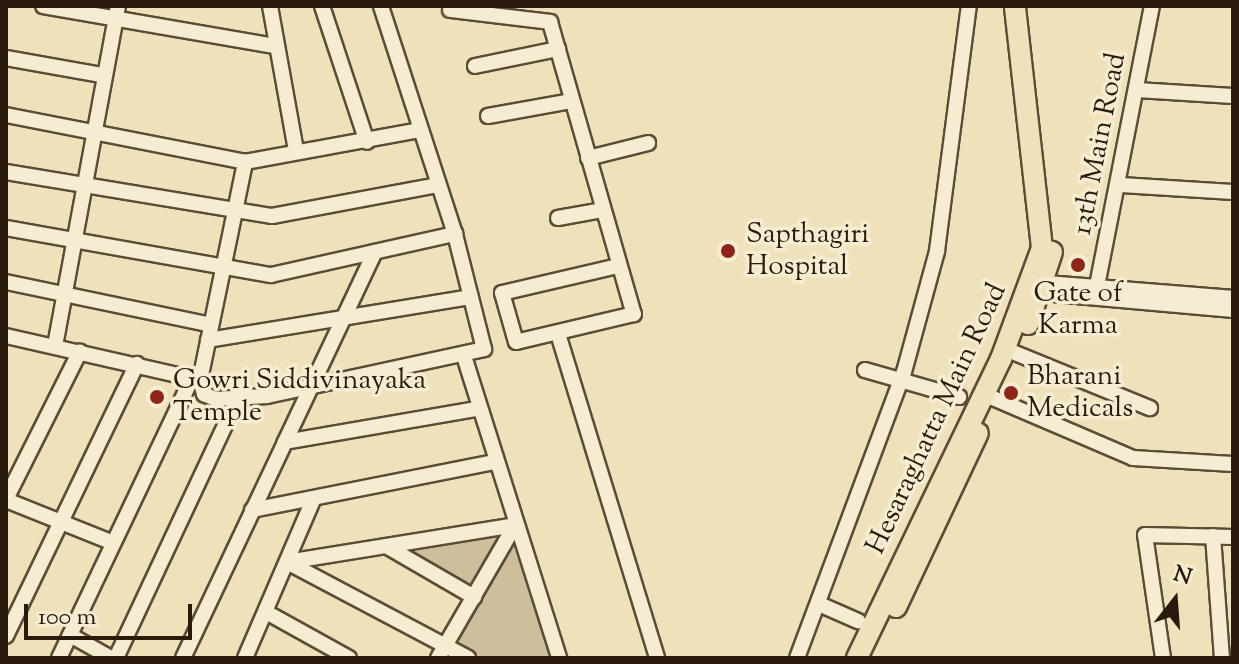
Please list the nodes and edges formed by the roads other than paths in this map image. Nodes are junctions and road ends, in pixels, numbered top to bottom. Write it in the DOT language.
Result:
graph roads {
  1 [pos="43,6"];
  2 [pos="270,6"];
  3 [pos="322,6"];
  4 [pos="381,6"];
  5 [pos="969,6"];
  6 [pos="1015,6"];
  7 [pos="1028,6"];
  8 [pos="1152,6"];
  9 [pos="450,10"];
  10 [pos="117,14"];
  11 [pos="275,46"];
  12 [pos="558,49"];
  13 [pos="6,58"];
  14 [pos="475,66"];
  15 [pos="101,75"];
  16 [pos="1137,90"];
  17 [pos="1233,96"];
  18 [pos="571,101"];
  19 [pos="6,115"];
  20 [pos="488,116"];
  21 [pos="92,130"];
  22 [pos="419,130"];
  23 [pos="367,142"];
  24 [pos="648,143"];
  25 [pos="296,150"];
  26 [pos="588,158"];
  27 [pos="245,162"];
  28 [pos="6,172"];
  29 [pos="437,185"];
  30 [pos="1121,185"];
  31 [pos="83,186"];
  32 [pos="1233,192"];
  33 [pos="603,210"];
  34 [pos="234,214"];
  35 [pos="558,218"];
  36 [pos="6,228"];
  37 [pos="455,234"];
  38 [pos="74,241"];
  39 [pos="375,252"];
  40 [pos="618,266"];
  41 [pos="222,268"];
  42 [pos="6,282"];
  43 [pos="1036,288"];
  44 [pos="1096,291"];
  45 [pos="64,295"];
  46 [pos="470,297"];
  47 [pos="1233,298"];
  48 [pos="1233,310"];
  49 [pos="347,319"];
  50 [pos="209,332"];
  51 [pos="559,337"];
  52 [pos="8,341"];
  53 [pos="55,346"];
  54 [pos="80,351"];
  55 [pos="1015,353"];
  56 [pos="464,356"];
  57 [pos="137,364"];
  58 [pos="865,370"];
  59 [pos="196,379"];
  60 [pos="901,380"];
  61 [pos="315,386"];
  62 [pos="959,397"];
  63 [pos="238,398"];
  64 [pos="993,398"];
  65 [pos="1150,408"];
  66 [pos="477,409"];
  67 [pos="285,442"];
  68 [pos="494,462"];
  69 [pos="1233,464"];
  70 [pos="314,498"];
  71 [pos="6,500"];
  72 [pos="252,510"];
  73 [pos="58,521"];
  74 [pos="515,525"];
  75 [pos="1213,536"];
  76 [pos="1233,537"];
  77 [pos="111,542"];
  78 [pos="386,546"];
  79 [pos="287,562"];
  80 [pos="474,597"];
  81 [pos="819,604"];
  82 [pos="266,612"];
  83 [pos="858,621"];
  84 [pos="70,635"];
  85 [pos="6,636"];
  86 [pos="442,652"];
  87 [pos="59,658"];
  88 [pos="114,658"];
  89 [pos="183,658"];
  90 [pos="245,658"];
  91 [pos="349,658"];
  92 [pos="468,658"];
  93 [pos="559,658"];
  94 [pos="657,658"];
  95 [pos="797,658"];
  96 [pos="857,658"];
  97 [pos="871,658"];
  98 [pos="1163,658"];
  99 [pos="1222,658"];
  1 -- 10 [label="street"];
  2 -- 11 [label="street"];
  3 -- 23 [label="street"];
  4 -- 22 [label="street"];
  5 -- 60 [label="street"];
  6 -- 43 [label="main road, Hesaraghatta Main Road"];
  7 -- 43 [label="main road, Hesaraghatta Main Road"];
  8 -- 16 [label="street, 13th Main Road"];
  9 -- 12 [label="street"];
  10 -- 11 [label="street"];
  10 -- 15 [label="street"];
  11 -- 25 [label="street"];
  12 -- 14 [label="street"];
  12 -- 18 [label="street"];
  13 -- 15 [label="street"];
  15 -- 21 [label="street"];
  16 -- 17 [label="street"];
  16 -- 30 [label="street, 13th Main Road"];
  18 -- 20 [label="street"];
  18 -- 26 [label="street"];
  19 -- 21 [label="street"];
  21 -- 27 [label="street"];
  21 -- 31 [label="street"];
  22 -- 23 [label="street"];
  22 -- 29 [label="street"];
  23 -- 25 [label="street"];
  24 -- 26 [label="street"];
  25 -- 27 [label="street"];
  26 -- 33 [label="street"];
  27 -- 34 [label="street"];
  28 -- 31 [label="street"];
  29 -- 34 [label="street"];
  29 -- 37 [label="street"];
  30 -- 32 [label="street"];
  30 -- 44 [label="street, 13th Main Road"];
  31 -- 34 [label="street"];
  31 -- 38 [label="street"];
  33 -- 35 [label="street"];
  33 -- 40 [label="street"];
  34 -- 41 [label="street"];
  36 -- 38 [label="street"];
  37 -- 39 [label="street"];
  37 -- 46 [label="street"];
  38 -- 41 [label="street"];
  38 -- 45 [label="street"];
  39 -- 41 [label="street"];
  39 -- 49 [label="street"];
  40 -- 51 [label="street"];
  40 -- 51 [label="street"];
  41 -- 50 [label="street"];
  42 -- 45 [label="street"];
  43 -- 44 [label="street"];
  43 -- 48 [label="street"];
  43 -- 55 [label="main road, Hesaraghatta Main Road"];
  43 -- 96 [label="main road, Hesaraghatta Main Road"];
  44 -- 47 [label="street"];
  45 -- 50 [label="street"];
  45 -- 53 [label="street"];
  46 -- 49 [label="street"];
  46 -- 56 [label="street"];
  49 -- 50 [label="street"];
  49 -- 61 [label="street"];
  50 -- 59 [label="street"];
  51 -- 94 [label="street"];
  52 -- 53 [label="street"];
  53 -- 54 [label="street"];
  54 -- 57 [label="street"];
  54 -- 71 [label="street"];
  55 -- 64 [label="main road, Hesaraghatta Main Road"];
  55 -- 65 [label="street"];
  56 -- 61 [label="street"];
  56 -- 66 [label="street"];
  57 -- 59 [label="street"];
  57 -- 73 [label="street"];
  58 -- 60 [label="street"];
  59 -- 63 [label="street"];
  59 -- 77 [label="street"];
  60 -- 62 [label="street"];
  60 -- 81 [label="street"];
  61 -- 63 [label="street"];
  61 -- 67 [label="street"];
  63 -- 88 [label="street"];
  64 -- 69 [label="street"];
  64 -- 97 [label="main road, Hesaraghatta Main Road"];
  66 -- 67 [label="street"];
  66 -- 68 [label="street"];
  67 -- 72 [label="street"];
  68 -- 70 [label="street"];
  68 -- 74 [label="street"];
  70 -- 72 [label="street"];
  70 -- 79 [label="street"];
  71 -- 73 [label="street"];
  72 -- 89 [label="street"];
  73 -- 77 [label="street"];
  73 -- 85 [label="street"];
  74 -- 78 [label="street"];
  74 -- 80 [label="street"];
  74 -- 93 [label="street"];
  75 -- 76 [label="street"];
  75 -- 98 [label="street"];
  75 -- 99 [label="street"];
  77 -- 84 [label="street"];
  78 -- 79 [label="street"];
  78 -- 80 [label="street"];
  79 -- 82 [label="street"];
  79 -- 86 [label="street"];
  80 -- 86 [label="street"];
  81 -- 83 [label="street"];
  81 -- 95 [label="street"];
  82 -- 90 [label="street"];
  82 -- 91 [label="street"];
  84 -- 87 [label="street"];
  84 -- 88 [label="street"];
  86 -- 92 [label="street"];
}
